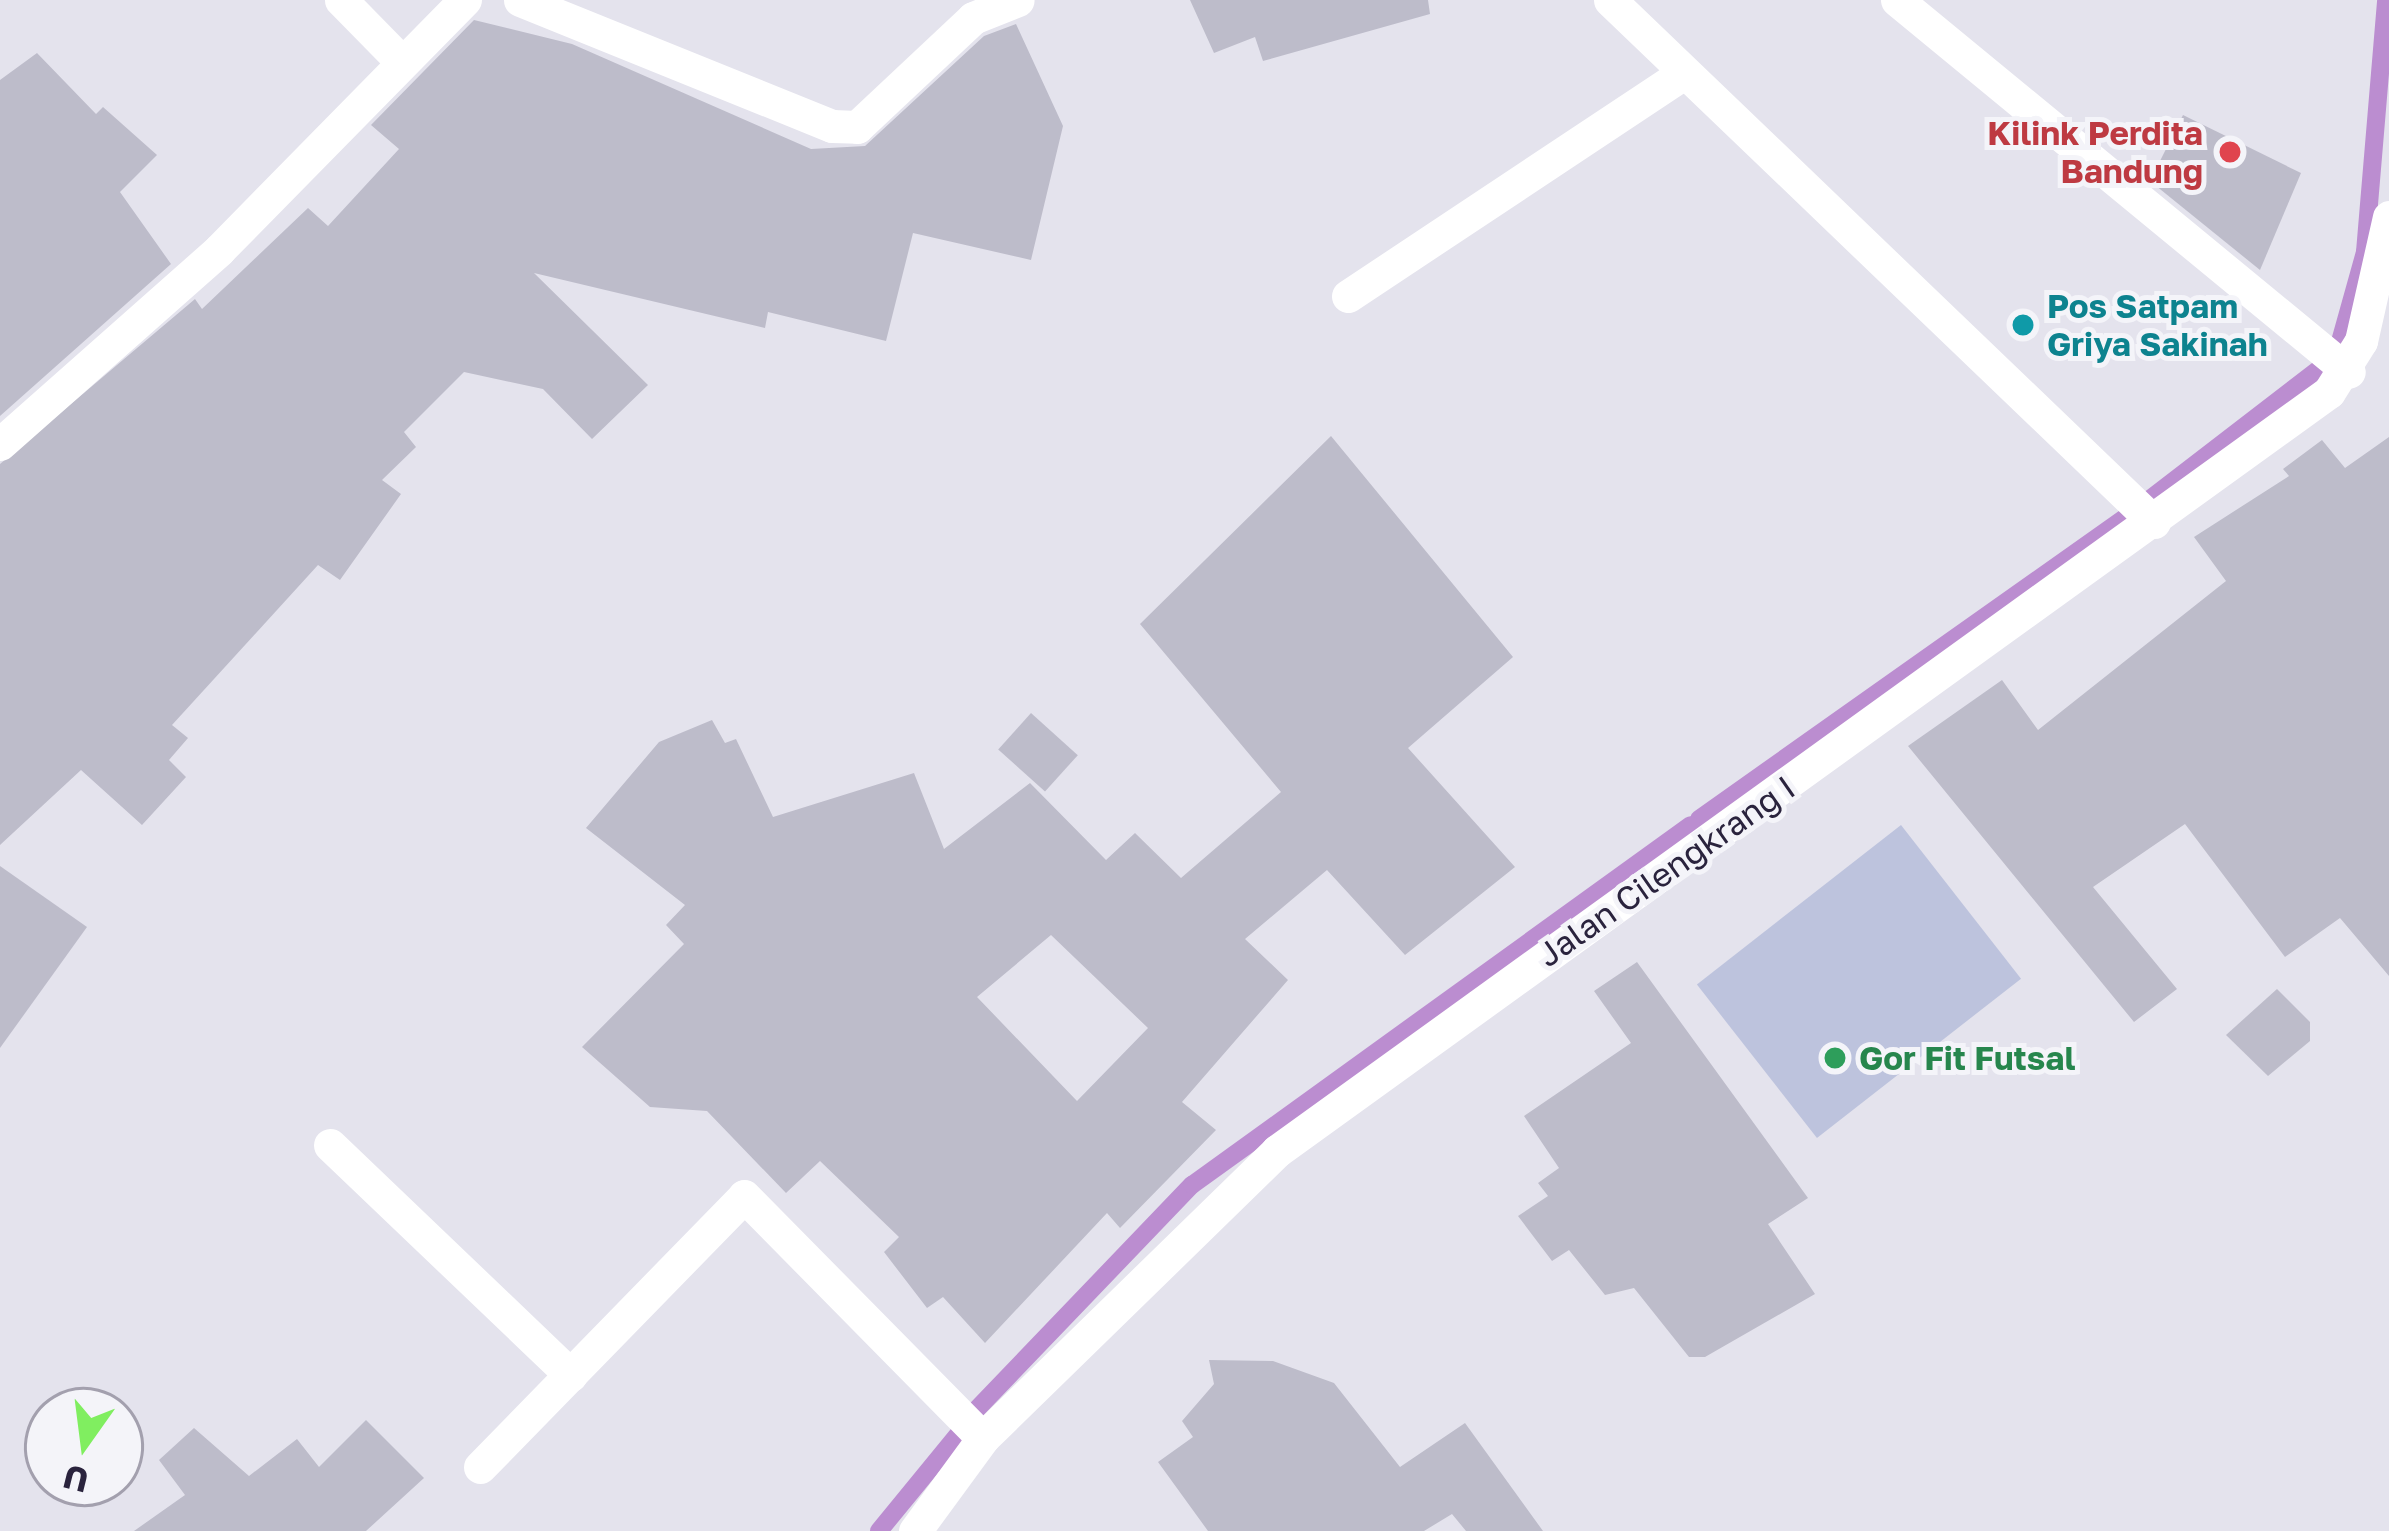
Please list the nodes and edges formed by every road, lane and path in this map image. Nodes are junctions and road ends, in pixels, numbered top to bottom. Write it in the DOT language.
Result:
graph roads {
  1 [pos="341,0"];
  2 [pos="465,0"];
  3 [pos="520,0"];
  4 [pos="1018,0"];
  5 [pos="1610,0"];
  6 [pos="1897,0"];
  7 [pos="399,59"];
  8 [pos="1682,75"];
  9 [pos="2389,218"];
  10 [pos="1348,296"];
  11 [pos="2350,372"];
  12 [pos="0,444"];
  13 [pos="2154,522"];
  14 [pos="330,1145"];
  15 [pos="572,1376"];
  16 [pos="983,1438"];
  17 [pos="480,1468"];
  18 [pos="915,1531"];
  1 -- 7 [label="street"];
  2 -- 7 [label="street"];
  3 -- 4 [label="street"];
  5 -- 8 [label="street"];
  6 -- 11 [label="street"];
  7 -- 12 [label="street"];
  8 -- 10 [label="street"];
  8 -- 13 [label="street"];
  9 -- 11 [label="street"];
  11 -- 13 [label="street, Jalan Cilengkrang I"];
  13 -- 16 [label="street, Jalan Cilengkrang I"];
  14 -- 15 [label="street"];
  15 -- 16 [label="street"];
  15 -- 17 [label="street"];
  16 -- 18 [label="street, Jalan Cilengkrang I"];
}
